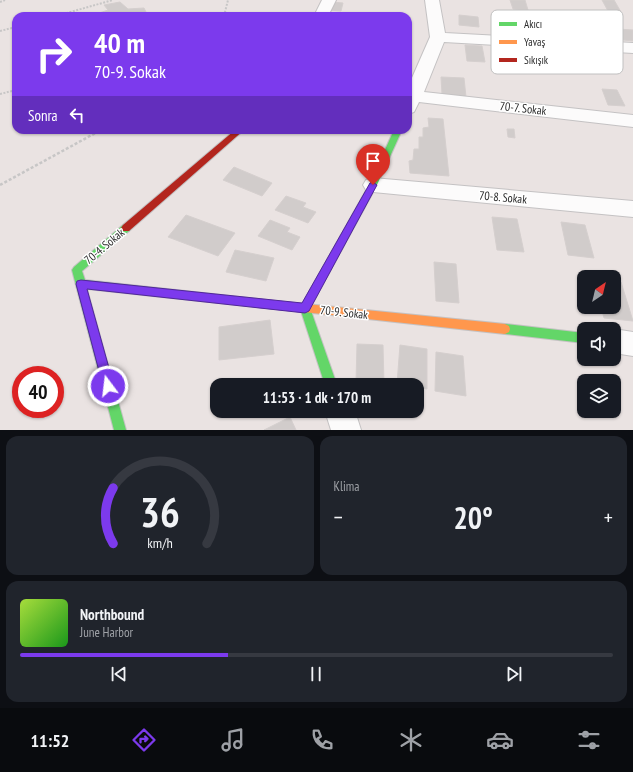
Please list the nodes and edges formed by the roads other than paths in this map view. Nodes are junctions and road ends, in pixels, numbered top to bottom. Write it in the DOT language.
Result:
graph roads {
  1 [pos="329,0"];
  2 [pos="432,0"];
  3 [pos="323,12"];
  4 [pos="438,37"];
  5 [pos="491,40"];
  6 [pos="623,47"];
  7 [pos="633,48"];
  8 [pos="412,100"];
  9 [pos="412,102"];
  10 [pos="633,120"];
  11 [pos="235,134"];
  12 [pos="396,134"];
  13 [pos="373,185"];
  14 [pos="633,209"];
  15 [pos="81,284"];
  16 [pos="305,308"];
  17 [pos="577,337"];
  18 [pos="621,343"];
  19 [pos="633,344"];
  20 [pos="329,378"];
  21 [pos="342,418"];
  22 [pos="120,430"];
  23 [pos="346,430"];
  1 -- 3 [label="street"];
  2 -- 4 [label="street"];
  4 -- 5 [label="street"];
  4 -- 8 [label="street"];
  6 -- 7 [label="street"];
  9 -- 10 [label="street, 70-7. Sokak"];
  11 -- 15 [label="street, 70-4. Sokak"];
  12 -- 13 [label="street"];
  13 -- 14 [label="street, 70-8. Sokak"];
  13 -- 16 [label="street"];
  15 -- 16 [label="street, 70-9. Sokak"];
  15 -- 22 [label="street, 70-4. Sokak"];
  16 -- 17 [label="street, 70-9. Sokak"];
  16 -- 20 [label="street"];
  18 -- 19 [label="street"];
  21 -- 23 [label="street"];
}
